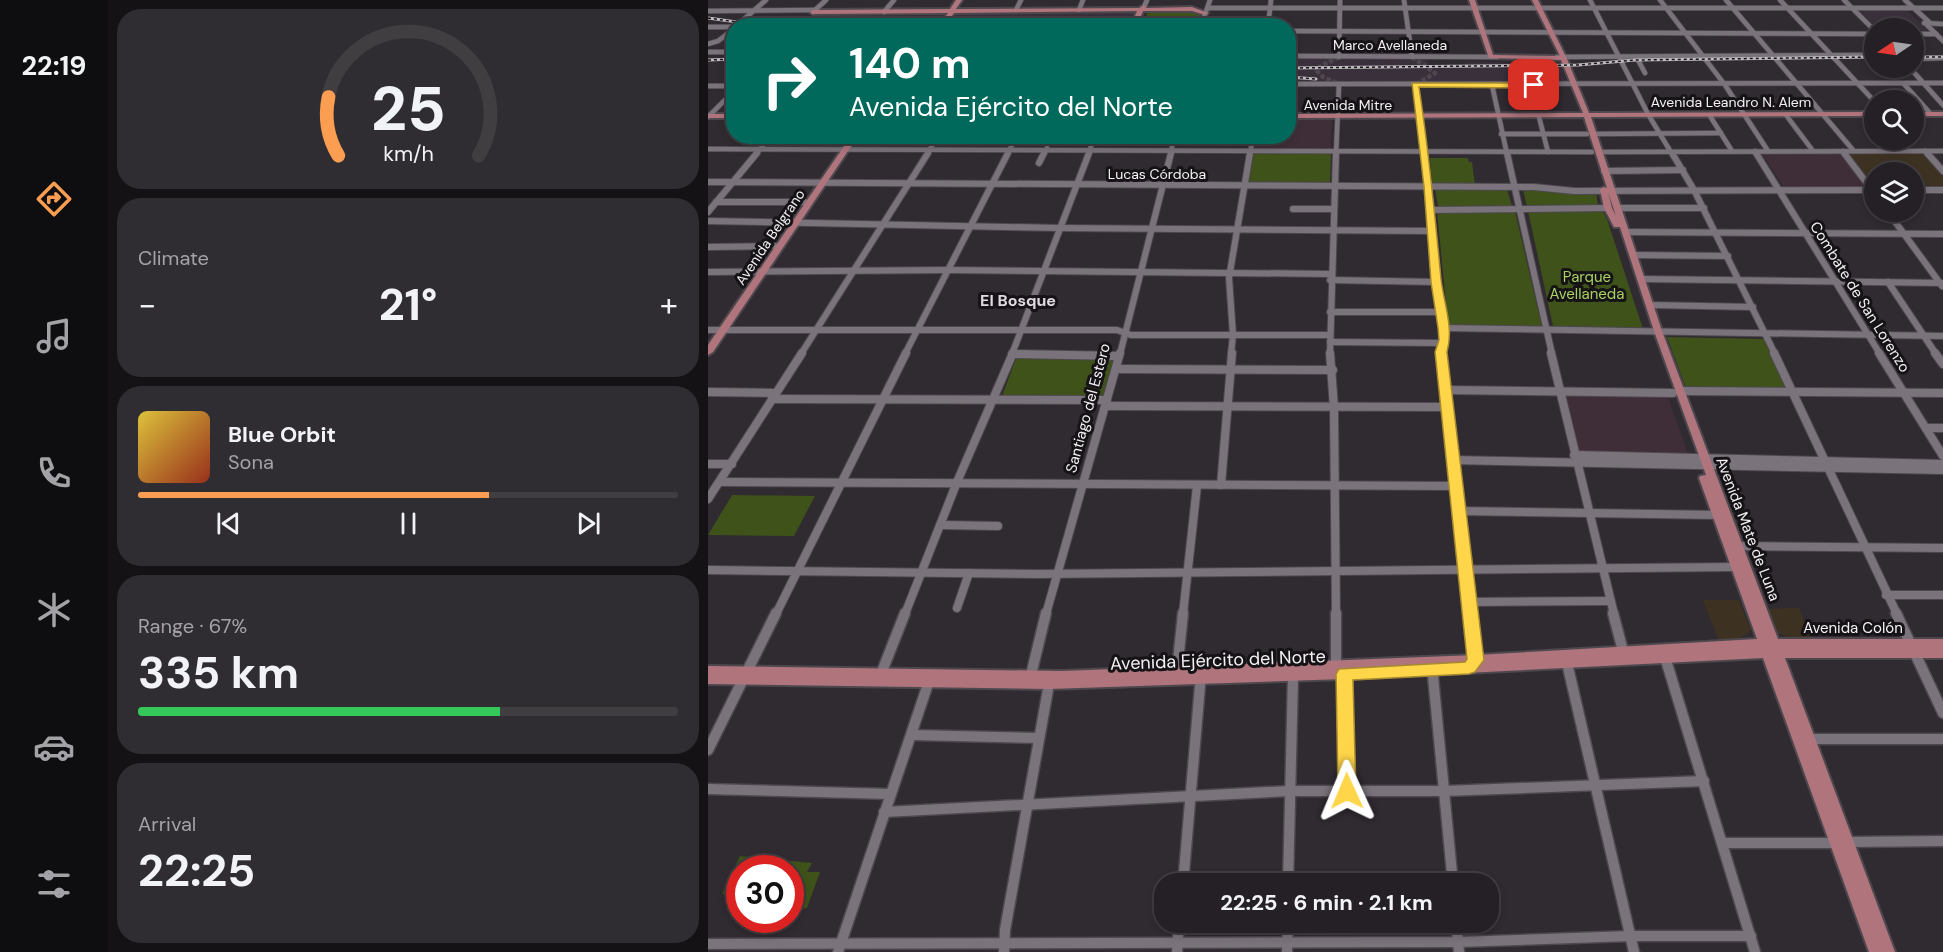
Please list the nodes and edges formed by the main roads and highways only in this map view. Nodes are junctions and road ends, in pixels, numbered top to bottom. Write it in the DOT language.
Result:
graph roads {
  1 [pos="957,0"];
  2 [pos="1472,0"];
  3 [pos="1535,0"];
  4 [pos="1143,8"];
  5 [pos="1207,10"];
  6 [pos="814,11"];
  7 [pos="884,11"];
  8 [pos="950,12"];
  9 [pos="946,18"];
  10 [pos="1139,18"];
  11 [pos="1561,58"];
  12 [pos="1924,112"];
  13 [pos="1924,113"];
  14 [pos="1744,114"];
  15 [pos="1823,114"];
  16 [pos="1864,114"];
  17 [pos="1943,114"];
  18 [pos="1296,115"];
  19 [pos="1649,115"];
  20 [pos="708,116"];
  21 [pos="726,116"];
  22 [pos="1498,116"];
  23 [pos="1568,116"];
  24 [pos="1584,116"];
  25 [pos="846,144"];
  26 [pos="848,144"];
  27 [pos="845,147"];
  28 [pos="1595,152"];
  29 [pos="821,183"];
  30 [pos="1608,190"];
  31 [pos="1613,208"];
  32 [pos="794,222"];
  33 [pos="761,271"];
  34 [pos="716,330"];
  35 [pos="1655,332"];
  36 [pos="708,342"];
  37 [pos="708,352"];
  38 [pos="1701,460"];
  39 [pos="1762,625"];
  40 [pos="1943,644"];
  41 [pos="1740,648"];
  42 [pos="1769,648"];
  43 [pos="1803,649"];
  44 [pos="1912,649"];
  45 [pos="1943,653"];
  46 [pos="1571,659"];
  47 [pos="708,671"];
  48 [pos="1778,672"];
  49 [pos="1201,674"];
  50 [pos="746,676"];
  51 [pos="708,679"];
  52 [pos="930,679"];
  53 [pos="1032,681"];
  54 [pos="1841,842"];
  55 [pos="1877,952"];
  56 [pos="1887,952"];
  1 -- 8 [label="main road"];
  2 -- 11 [label="main road, Marco Avellaneda"];
  3 -- 11 [label="main road, Avenida Mate de Luna"];
  4 -- 5 [label="main road"];
  4 -- 8 [label="main road"];
  4 -- 10 [label="main road"];
  6 -- 7 [label="main road"];
  7 -- 8 [label="main road"];
  7 -- 8 [label="main road"];
  8 -- 9 [label="main road"];
  11 -- 24 [label="main road, Avenida Mate de Luna"];
  12 -- 17 [label="main road"];
  13 -- 17 [label="main road"];
  14 -- 15 [label="main road, Avenida Leandro N. Alem"];
  14 -- 15 [label="main road, Avenida Leandro N. Alem"];
  14 -- 19 [label="main road, Avenida Leandro N. Alem"];
  14 -- 19 [label="main road, Avenida Leandro N. Alem"];
  15 -- 16 [label="main road, Avenida Leandro N. Alem"];
  18 -- 22 [label="main road, Avenida Mitre"];
  19 -- 24 [label="main road, Avenida Leandro N. Alem"];
  20 -- 21 [label="main road"];
  22 -- 23 [label="main road, Avenida Mitre"];
  22 -- 23 [label="main road, Avenida Mitre"];
  23 -- 24 [label="main road"];
  23 -- 24 [label="main road"];
  24 -- 28 [label="main road, Avenida Mate de Luna"];
  25 -- 27 [label="main road, Avenida Belgrano"];
  26 -- 27 [label="main road, Avenida Belgrano"];
  27 -- 29 [label="main road, Avenida Belgrano"];
  28 -- 30 [label="main road, Avenida Mate de Luna"];
  28 -- 30 [label="main road, Avenida Mate de Luna"];
  29 -- 32 [label="main road, Avenida Belgrano"];
  29 -- 32 [label="main road, Avenida Belgrano"];
  30 -- 31 [label="main road, Avenida Mate de Luna"];
  31 -- 35 [label="main road, Avenida Mate de Luna"];
  31 -- 35 [label="main road, Avenida Mate de Luna"];
  32 -- 33 [label="main road, Avenida Belgrano"];
  32 -- 33 [label="main road, Avenida Belgrano"];
  33 -- 34 [label="main road, Avenida Belgrano"];
  34 -- 36 [label="main road, Avenida Belgrano"];
  34 -- 37 [label="main road, Avenida Belgrano"];
  35 -- 38 [label="main road, Avenida Mate de Luna"];
  38 -- 39 [label="main road, Avenida Mate de Luna"];
  38 -- 39 [label="main road, Avenida Mate de Luna"];
  39 -- 41 [label="main road"];
  39 -- 42 [label="main road, Avenida Mate de Luna"];
  39 -- 43 [label="main road"];
  40 -- 44 [label="main road, Avenida Colón"];
  41 -- 42 [label="main road, Avenida Ejército del Norte"];
  41 -- 46 [label="main road, Avenida Ejército del Norte"];
  41 -- 46 [label="main road, Avenida Ejército del Norte"];
  41 -- 48 [label="main road"];
  42 -- 43 [label="main road, Avenida Colón"];
  42 -- 48 [label="main road, Avenida Mate de Luna"];
  43 -- 44 [label="main road, Avenida Colón"];
  43 -- 48 [label="main road"];
  44 -- 45 [label="main road, Avenida Colón"];
  46 -- 49 [label="main road, Avenida Ejército del Norte"];
  47 -- 50 [label="main road, Avenida Ejército del Norte"];
  48 -- 54 [label="main road, Avenida Mate de Luna"];
  48 -- 54 [label="main road, Avenida Mate de Luna"];
  49 -- 53 [label="main road, Avenida Ejército del Norte"];
  49 -- 53 [label="main road, Avenida Ejército del Norte"];
  50 -- 51 [label="main road, Avenida Ejército del Norte"];
  50 -- 52 [label="main road, Avenida Ejército del Norte"];
  50 -- 52 [label="main road, Avenida Ejército del Norte"];
  52 -- 53 [label="main road, Avenida Ejército del Norte"];
  54 -- 55 [label="main road, Avenida Mate de Luna"];
  54 -- 56 [label="main road, Avenida Mate de Luna"];
}
